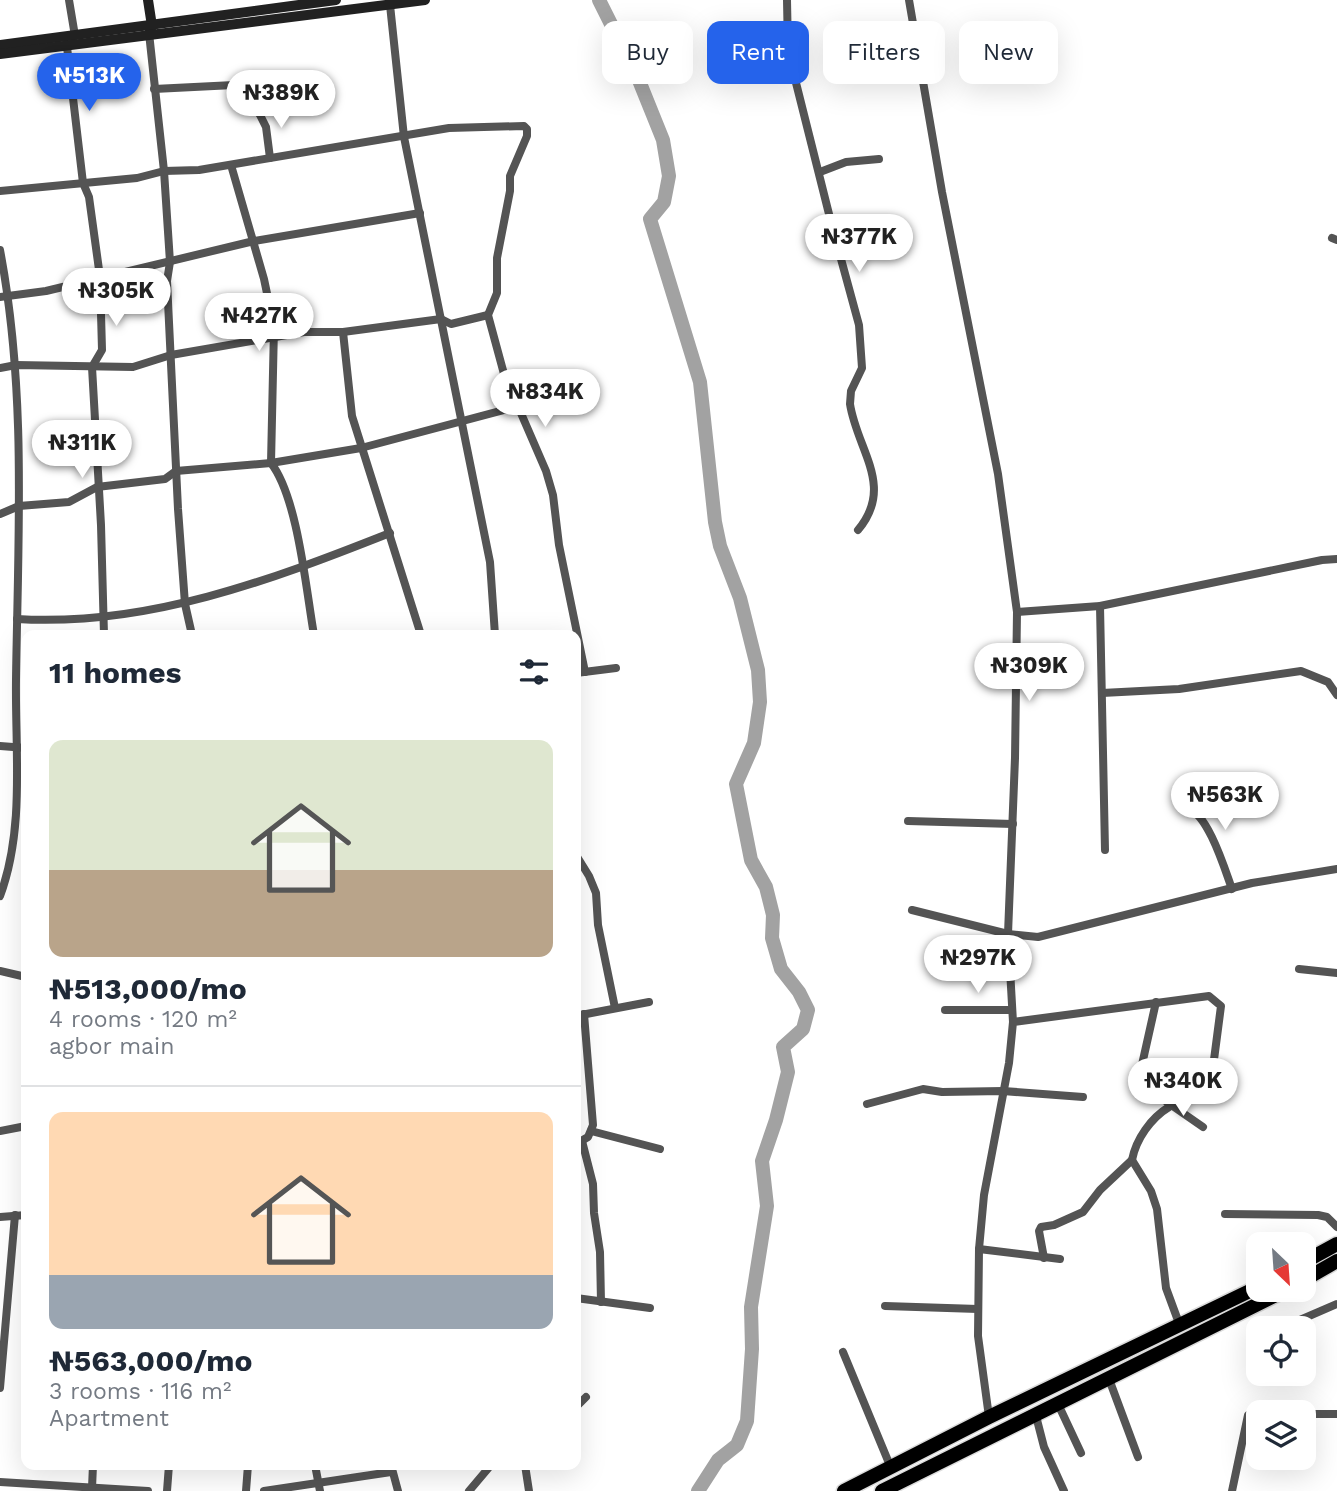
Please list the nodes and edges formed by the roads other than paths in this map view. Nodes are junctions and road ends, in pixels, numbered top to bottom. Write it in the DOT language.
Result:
graph roads {
  1 [pos="69,0"];
  2 [pos="148,0"];
  3 [pos="336,0"];
  4 [pos="424,0"];
  5 [pos="787,0"];
  6 [pos="909,0"];
  7 [pos="390,5"];
  8 [pos="150,29"];
  9 [pos="75,36"];
  10 [pos="0,45"];
  11 [pos="67,47"];
  12 [pos="0,54"];
  13 [pos="154,89"];
  14 [pos="305,101"];
  15 [pos="259,113"];
  16 [pos="404,137"];
  17 [pos="271,158"];
  18 [pos="879,159"];
  19 [pos="231,165"];
  20 [pos="164,171"];
  21 [pos="820,172"];
  22 [pos="83,183"];
  23 [pos="0,191"];
  24 [pos="420,213"];
  25 [pos="254,241"];
  26 [pos="0,250"];
  27 [pos="170,262"];
  28 [pos="100,277"];
  29 [pos="4,296"];
  30 [pos="488,315"];
  31 [pos="441,319"];
  32 [pos="343,332"];
  33 [pos="274,338"];
  34 [pos="171,355"];
  35 [pos="16,365"];
  36 [pos="92,367"];
  37 [pos="0,368"];
  38 [pos="519,406"];
  39 [pos="463,421"];
  40 [pos="360,448"];
  41 [pos="271,463"];
  42 [pos="176,471"];
  43 [pos="97,487"];
  44 [pos="19,506"];
  45 [pos="0,514"];
  46 [pos="858,530"];
  47 [pos="390,533"];
  48 [pos="1337,559"];
  49 [pos="303,568"];
  50 [pos="185,604"];
  51 [pos="1100,606"];
  52 [pos="1017,612"];
  53 [pos="103,618"];
  54 [pos="17,619"];
  55 [pos="104,630"];
  56 [pos="191,630"];
  57 [pos="313,630"];
  58 [pos="419,630"];
  59 [pos="495,630"];
  60 [pos="573,630"];
  61 [pos="616,668"];
  62 [pos="581,672"];
  63 [pos="1102,693"];
  64 [pos="1337,695"];
  65 [pos="0,746"];
  66 [pos="15,746"];
  67 [pos="21,747"];
  68 [pos="1226,791"];
  69 [pos="1187,808"];
  70 [pos="1196,813"];
  71 [pos="908,821"];
  72 [pos="1013,824"];
  73 [pos="1105,850"];
  74 [pos="581,863"];
  75 [pos="1337,869"];
  76 [pos="1233,889"];
  77 [pos="0,896"];
  78 [pos="912,910"];
  79 [pos="1008,934"];
  80 [pos="1299,969"];
  81 [pos="0,971"];
  82 [pos="1337,973"];
  83 [pos="21,975"];
  84 [pos="649,1002"];
  85 [pos="1156,1002"];
  86 [pos="615,1008"];
  87 [pos="945,1010"];
  88 [pos="1012,1010"];
  89 [pos="581,1015"];
  90 [pos="1013,1022"];
  91 [pos="581,1023"];
  92 [pos="1003,1091"];
  93 [pos="1083,1097"];
  94 [pos="867,1104"];
  95 [pos="1172,1106"];
  96 [pos="21,1127"];
  97 [pos="1203,1128"];
  98 [pos="0,1131"];
  99 [pos="591,1131"];
  100 [pos="581,1140"];
  101 [pos="581,1148"];
  102 [pos="660,1149"];
  103 [pos="1132,1160"];
  104 [pos="1224,1214"];
  105 [pos="15,1215"];
  106 [pos="21,1215"];
  107 [pos="0,1217"];
  108 [pos="1337,1227"];
  109 [pos="1337,1244"];
  110 [pos="979,1250"];
  111 [pos="1316,1255"];
  112 [pos="1044,1258"];
  113 [pos="1060,1259"];
  114 [pos="1337,1261"];
  115 [pos="1316,1273"];
  116 [pos="1246,1293"];
  117 [pos="581,1299"];
  118 [pos="601,1302"];
  119 [pos="1262,1302"];
  120 [pos="1337,1304"];
  121 [pos="884,1306"];
  122 [pos="650,1308"];
  123 [pos="978,1309"];
  124 [pos="1309,1316"];
  125 [pos="1180,1325"];
  126 [pos="843,1352"];
  127 [pos="1109,1379"];
  128 [pos="0,1388"];
  129 [pos="586,1396"];
  130 [pos="581,1402"];
  131 [pos="1058,1404"];
  132 [pos="1316,1414"];
  133 [pos="1337,1414"];
  134 [pos="1036,1416"];
  135 [pos="989,1417"];
  136 [pos="1246,1418"];
  137 [pos="925,1451"];
  138 [pos="1081,1453"];
  139 [pos="1138,1457"];
  140 [pos="932,1466"];
  141 [pos="891,1468"];
  142 [pos="93,1470"];
  143 [pos="169,1470"];
  144 [pos="248,1470"];
  145 [pos="383,1470"];
  146 [pos="392,1470"];
  147 [pos="487,1470"];
  148 [pos="526,1470"];
  149 [pos="0,1482"];
  150 [pos="319,1486"];
  151 [pos="42,1488"];
  152 [pos="92,1488"];
  153 [pos="148,1491"];
  154 [pos="167,1491"];
  155 [pos="246,1491"];
  156 [pos="264,1491"];
  157 [pos="398,1491"];
  158 [pos="469,1491"];
  159 [pos="529,1491"];
  160 [pos="844,1491"];
  161 [pos="882,1491"];
  162 [pos="1064,1491"];
  163 [pos="1232,1491"];
  1 -- 9 [label="street"];
  2 -- 8 [label="main road"];
  3 -- 8 [label="main road"];
  4 -- 7 [label="main road"];
  5 -- 21 [label="street"];
  6 -- 52 [label="street"];
  7 -- 8 [label="main road"];
  7 -- 16 [label="street"];
  8 -- 9 [label="main road"];
  8 -- 11 [label="main road"];
  8 -- 13 [label="street"];
  9 -- 10 [label="main road"];
  9 -- 11 [label="street"];
  11 -- 12 [label="main road"];
  11 -- 22 [label="street"];
  13 -- 15 [label="street"];
  13 -- 20 [label="street"];
  14 -- 15 [label="street"];
  15 -- 17 [label="street"];
  16 -- 17 [label="street"];
  16 -- 24 [label="street"];
  16 -- 30 [label="street"];
  17 -- 19 [label="street"];
  18 -- 21 [label="street"];
  19 -- 20 [label="street"];
  19 -- 25 [label="street"];
  20 -- 22 [label="street"];
  20 -- 27 [label="street"];
  21 -- 46 [label="street"];
  22 -- 23 [label="street"];
  22 -- 28 [label="street"];
  24 -- 25 [label="street"];
  24 -- 31 [label="street"];
  25 -- 27 [label="street"];
  25 -- 33 [label="street"];
  26 -- 29 [label="street"];
  27 -- 28 [label="street"];
  27 -- 34 [label="street"];
  28 -- 29 [label="street"];
  28 -- 36 [label="street"];
  29 -- 35 [label="street"];
  30 -- 31 [label="street"];
  30 -- 38 [label="street"];
  31 -- 32 [label="street"];
  31 -- 39 [label="street"];
  32 -- 33 [label="street"];
  32 -- 40 [label="street"];
  33 -- 34 [label="street"];
  33 -- 41 [label="street"];
  34 -- 36 [label="street"];
  34 -- 42 [label="street"];
  35 -- 36 [label="street"];
  35 -- 37 [label="street"];
  35 -- 44 [label="street"];
  36 -- 43 [label="street"];
  38 -- 39 [label="street"];
  38 -- 60 [label="street"];
  39 -- 40 [label="street"];
  39 -- 59 [label="street"];
  40 -- 41 [label="street"];
  40 -- 47 [label="street"];
  41 -- 42 [label="street"];
  41 -- 49 [label="street"];
  42 -- 43 [label="street"];
  42 -- 50 [label="street"];
  43 -- 44 [label="street"];
  43 -- 53 [label="street"];
  44 -- 45 [label="street"];
  44 -- 54 [label="street"];
  47 -- 49 [label="street"];
  47 -- 58 [label="street"];
  48 -- 51 [label="street"];
  49 -- 50 [label="street"];
  49 -- 57 [label="street"];
  50 -- 53 [label="street"];
  50 -- 56 [label="street"];
  51 -- 52 [label="street"];
  51 -- 63 [label="street"];
  52 -- 72 [label="street"];
  53 -- 54 [label="street"];
  53 -- 55 [label="street"];
  54 -- 66 [label="street"];
  61 -- 62 [label="street"];
  63 -- 64 [label="street"];
  63 -- 73 [label="street"];
  65 -- 66 [label="street"];
  66 -- 67 [label="street"];
  66 -- 77 [label="street"];
  68 -- 70 [label="street"];
  69 -- 70 [label="street"];
  70 -- 76 [label="street"];
  71 -- 72 [label="street"];
  72 -- 79 [label="street"];
  74 -- 86 [label="street"];
  75 -- 76 [label="street"];
  76 -- 79 [label="street"];
  78 -- 79 [label="street"];
  79 -- 88 [label="street"];
  80 -- 82 [label="street"];
  81 -- 83 [label="street"];
  84 -- 86 [label="street"];
  85 -- 90 [label="street"];
  85 -- 95 [label="street"];
  85 -- 95 [label="street"];
  86 -- 89 [label="street"];
  87 -- 88 [label="street"];
  88 -- 90 [label="street"];
  90 -- 92 [label="street"];
  91 -- 99 [label="street"];
  92 -- 93 [label="street"];
  92 -- 94 [label="street"];
  92 -- 110 [label="street"];
  95 -- 97 [label="street"];
  95 -- 103 [label="street"];
  96 -- 98 [label="street"];
  99 -- 100 [label="street"];
  99 -- 102 [label="street"];
  101 -- 118 [label="street"];
  103 -- 112 [label="street"];
  103 -- 125 [label="street"];
  104 -- 108 [label="street"];
  105 -- 106 [label="street"];
  105 -- 107 [label="street"];
  105 -- 128 [label="street"];
  109 -- 111 [label="highway"];
  110 -- 112 [label="street"];
  110 -- 123 [label="street"];
  112 -- 113 [label="street"];
  114 -- 115 [label="highway"];
  116 -- 125 [label="highway"];
  117 -- 118 [label="street"];
  118 -- 122 [label="street"];
  119 -- 127 [label="highway"];
  120 -- 124 [label="street"];
  121 -- 123 [label="street"];
  123 -- 135 [label="street"];
  125 -- 135 [label="highway"];
  126 -- 141 [label="street"];
  127 -- 131 [label="highway"];
  127 -- 139 [label="street"];
  129 -- 130 [label="street"];
  131 -- 134 [label="highway"];
  131 -- 138 [label="street"];
  132 -- 133 [label="street"];
  134 -- 140 [label="highway"];
  134 -- 162 [label="street"];
  135 -- 137 [label="highway"];
  136 -- 163 [label="street"];
  137 -- 140 [label="highway"];
  137 -- 141 [label="highway"];
  140 -- 161 [label="highway"];
  141 -- 160 [label="highway"];
  142 -- 152 [label="street"];
  143 -- 154 [label="street"];
  144 -- 155 [label="street"];
  145 -- 150 [label="street"];
  146 -- 157 [label="street"];
  147 -- 158 [label="street"];
  148 -- 159 [label="street"];
  149 -- 151 [label="street"];
  150 -- 156 [label="street"];
  151 -- 152 [label="street"];
  152 -- 153 [label="street"];
}
